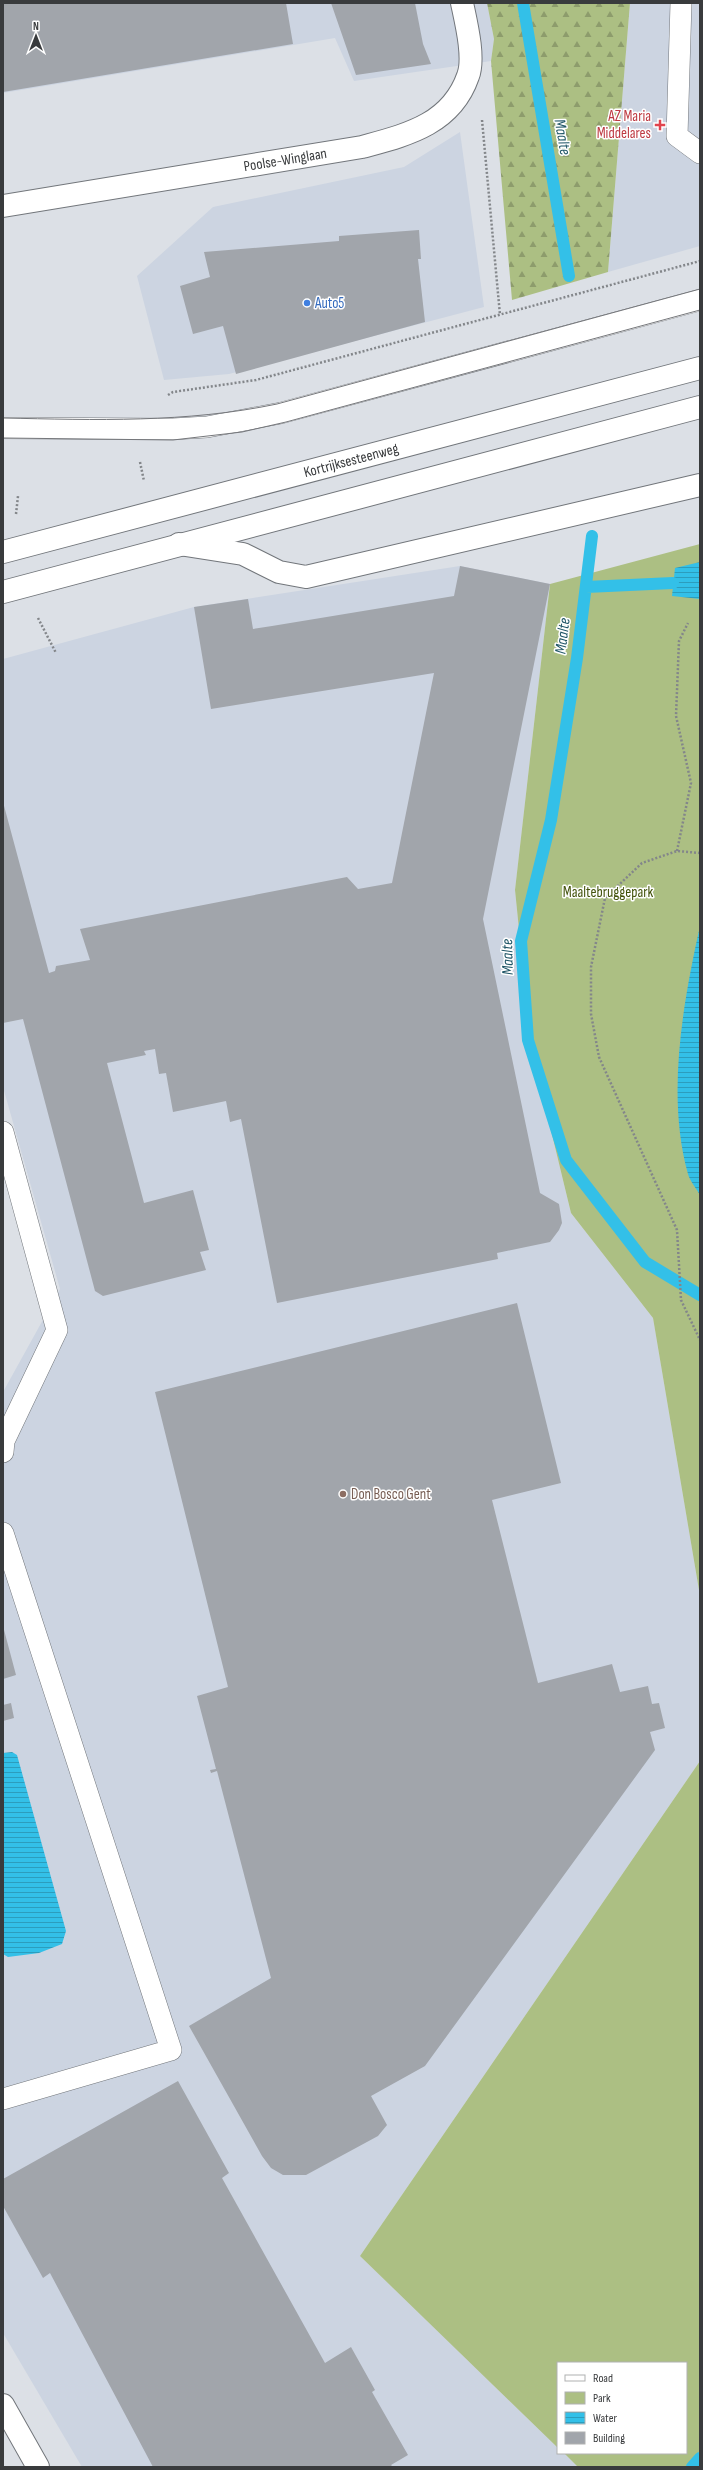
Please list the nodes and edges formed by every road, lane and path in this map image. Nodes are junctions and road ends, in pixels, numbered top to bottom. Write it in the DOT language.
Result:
graph roads {
  1 [pos="462,3"];
  2 [pos="681,3"];
  3 [pos="469,75"];
  4 [pos="700,153"];
  5 [pos="3,206"];
  6 [pos="700,300"];
  7 [pos="500,315"];
  8 [pos="700,368"];
  9 [pos="700,406"];
  10 [pos="3,428"];
  11 [pos="700,485"];
  12 [pos="180,544"];
  13 [pos="3,552"];
  14 [pos="3,592"];
  15 [pos="688,623"];
  16 [pos="677,851"];
  17 [pos="698,853"];
  18 [pos="3,1132"];
  19 [pos="700,1340"];
  20 [pos="3,1452"];
  21 [pos="3,1533"];
  22 [pos="3,2099"];
  23 [pos="3,2405"];
  24 [pos="38,2467"];
  1 -- 3 [label="main road, Poolse-Winglaan"];
  2 -- 4 [label="lane"];
  3 -- 5 [label="main road, Poolse-Winglaan"];
  3 -- 7 [label="path"];
  6 -- 10 [label="lane"];
  8 -- 13 [label="main road, Kortrijksesteenweg"];
  9 -- 12 [label="main road"];
  11 -- 12 [label="main road"];
  12 -- 14 [label="main road"];
  15 -- 16 [label="path"];
  16 -- 17 [label="path"];
  16 -- 19 [label="path"];
  18 -- 20 [label="lane"];
  21 -- 22 [label="lane"];
  23 -- 24 [label="main road"];
}
